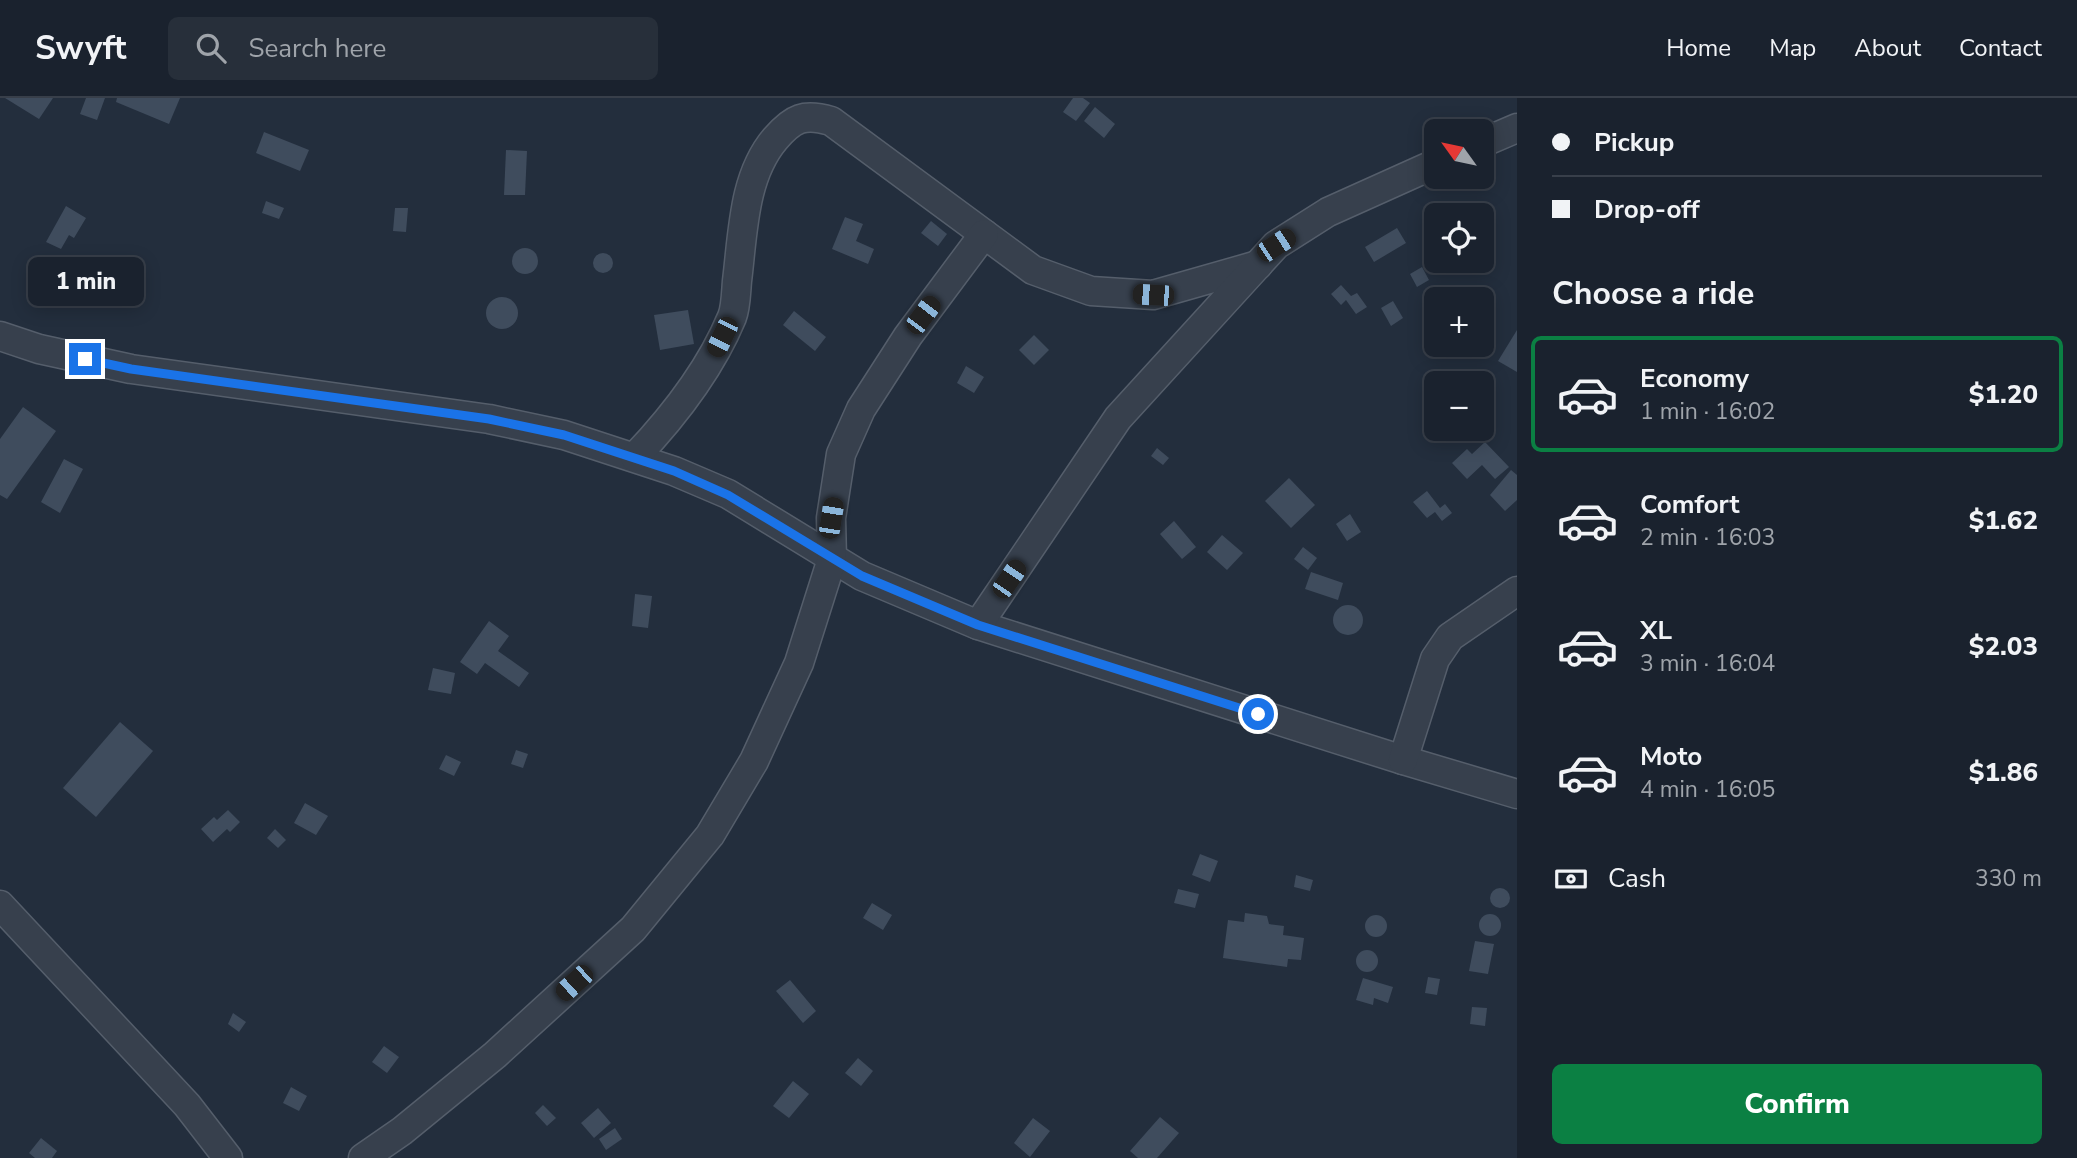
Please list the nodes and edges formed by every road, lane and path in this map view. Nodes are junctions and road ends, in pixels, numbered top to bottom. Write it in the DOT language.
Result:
graph roads {
  1 [pos="1517,128"];
  2 [pos="1494,138"];
  3 [pos="1424,169"];
  4 [pos="984,234"];
  5 [pos="1258,265"];
  6 [pos="0,336"];
  7 [pos="635,457"];
  8 [pos="832,559"];
  9 [pos="1517,591"];
  10 [pos="978,625"];
  11 [pos="1403,760"];
  12 [pos="1517,794"];
  13 [pos="0,905"];
  14 [pos="228,1158"];
  15 [pos="363,1158"];
  1 -- 2 [label="street"];
  3 -- 5 [label="street"];
  4 -- 5 [label="street"];
  4 -- 7 [label="street"];
  4 -- 8 [label="street"];
  5 -- 10 [label="street"];
  6 -- 7 [label="street"];
  7 -- 8 [label="street"];
  8 -- 10 [label="street"];
  8 -- 15 [label="street"];
  9 -- 11 [label="street"];
  10 -- 11 [label="street"];
  11 -- 12 [label="street"];
  13 -- 14 [label="street"];
}
